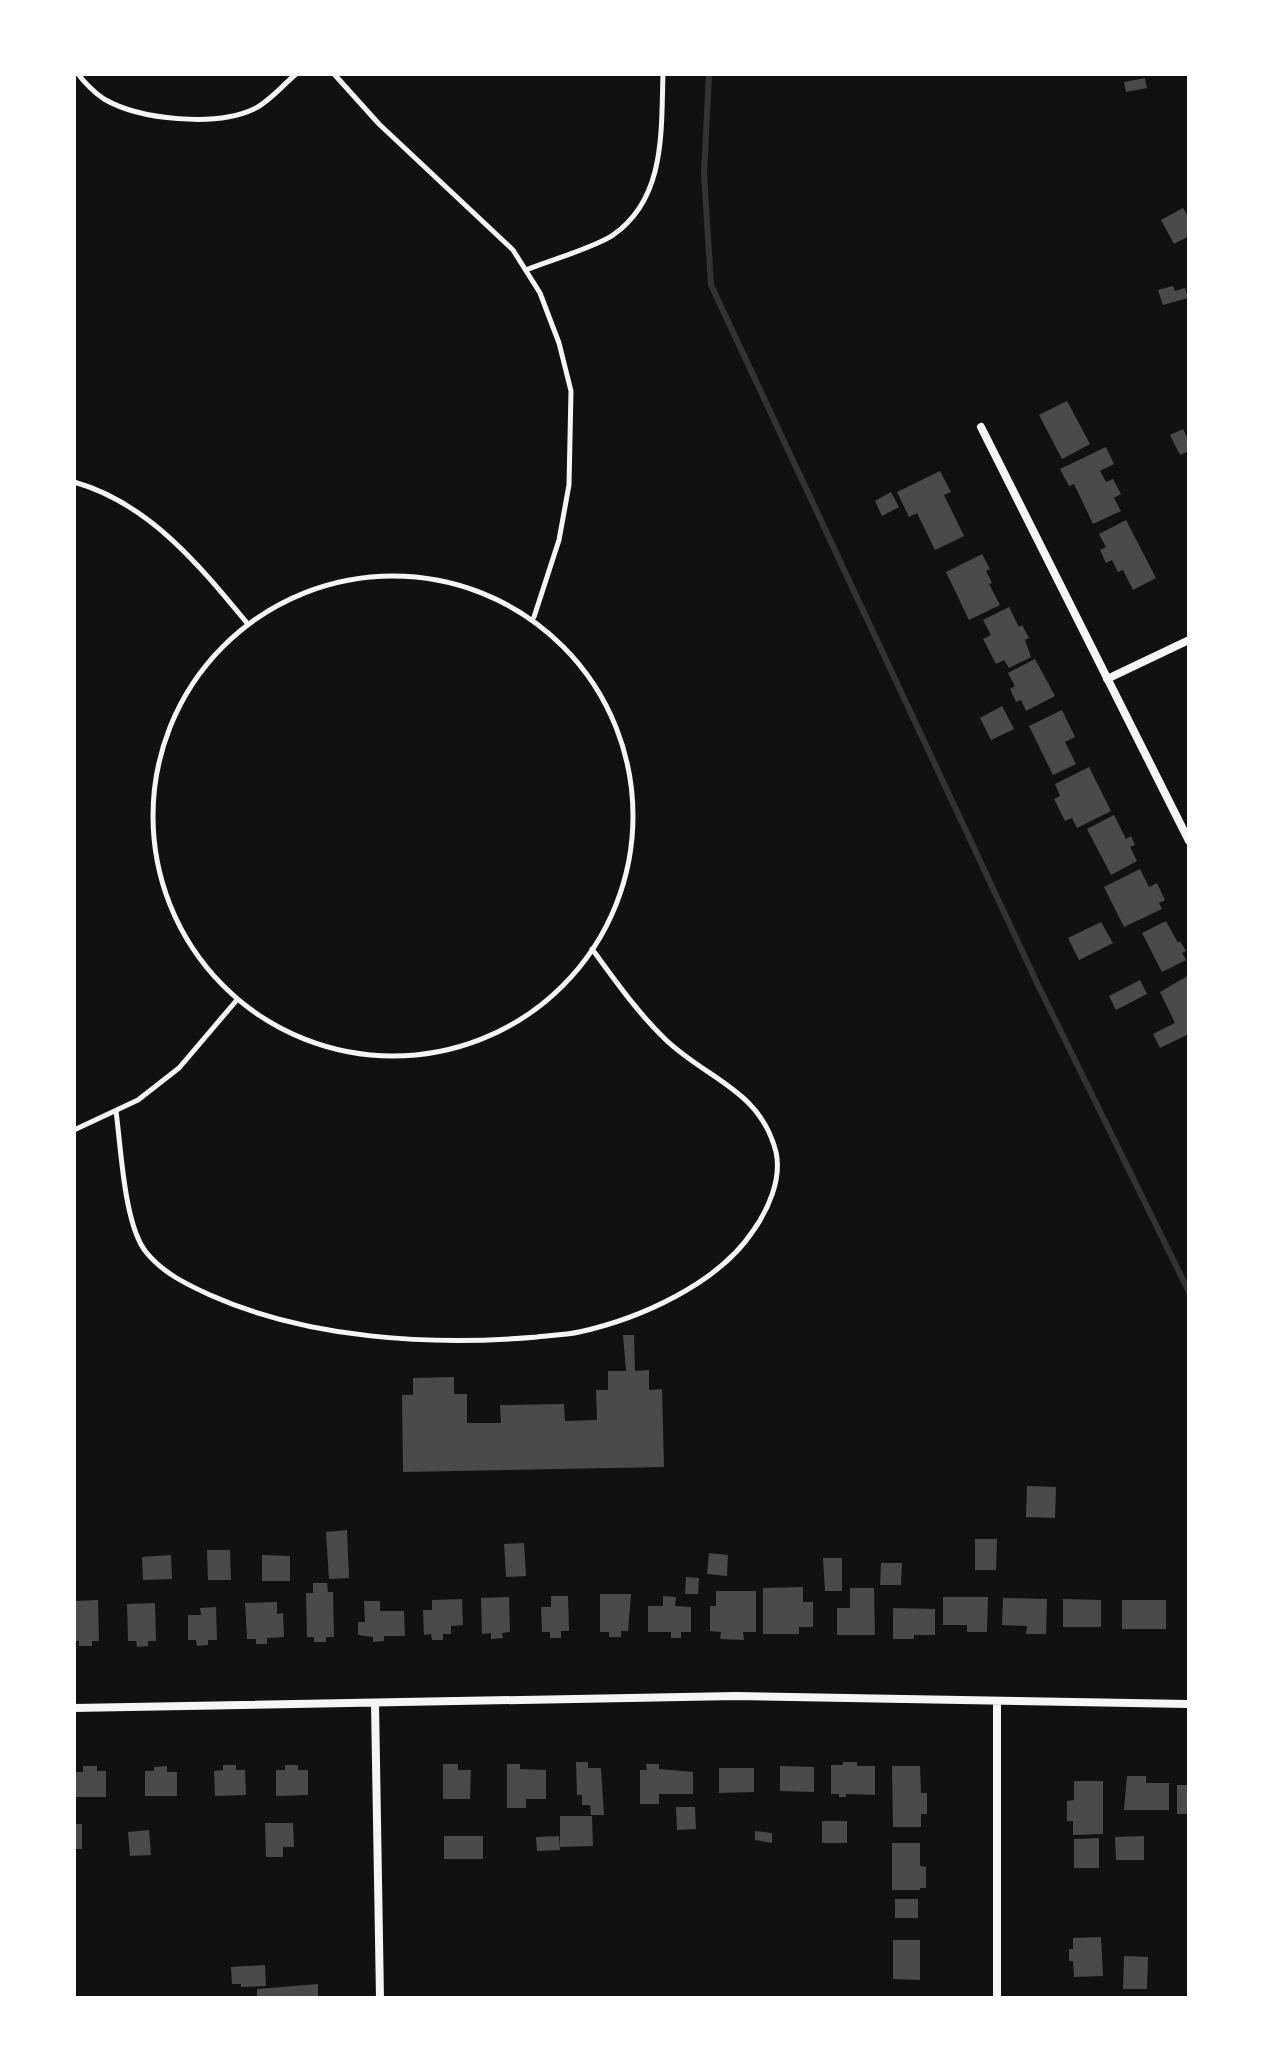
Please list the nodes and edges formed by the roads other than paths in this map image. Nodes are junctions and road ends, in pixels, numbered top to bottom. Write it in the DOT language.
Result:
graph roads {
  1 [pos="78,74"];
  2 [pos="296,74"];
  3 [pos="334,74"];
  4 [pos="663,74"];
  5 [pos="526,270"];
  6 [pos="981,427"];
  7 [pos="74,482"];
  8 [pos="534,617"];
  9 [pos="247,623"];
  10 [pos="1189,640"];
  11 [pos="1107,679"];
  12 [pos="1189,841"];
  13 [pos="592,949"];
  14 [pos="236,1001"];
  15 [pos="116,1111"];
  16 [pos="74,1130"];
  17 [pos="997,1701"];
  18 [pos="375,1703"];
  19 [pos="1189,1704"];
  20 [pos="74,1708"];
  21 [pos="380,1998"];
  22 [pos="997,1998"];
  1 -- 2 [label="lane"];
  3 -- 5 [label="lane"];
  4 -- 5 [label="lane"];
  5 -- 8 [label="lane"];
  6 -- 11 [label="street"];
  7 -- 9 [label="lane"];
  8 -- 9 [label="lane"];
  8 -- 13 [label="lane"];
  9 -- 14 [label="lane"];
  10 -- 11 [label="street"];
  11 -- 12 [label="street"];
  13 -- 14 [label="lane"];
  13 -- 15 [label="lane"];
  14 -- 15 [label="lane"];
  15 -- 16 [label="lane"];
  17 -- 18 [label="street"];
  17 -- 19 [label="street"];
  17 -- 22 [label="street"];
  18 -- 20 [label="street"];
  18 -- 21 [label="street"];
}
